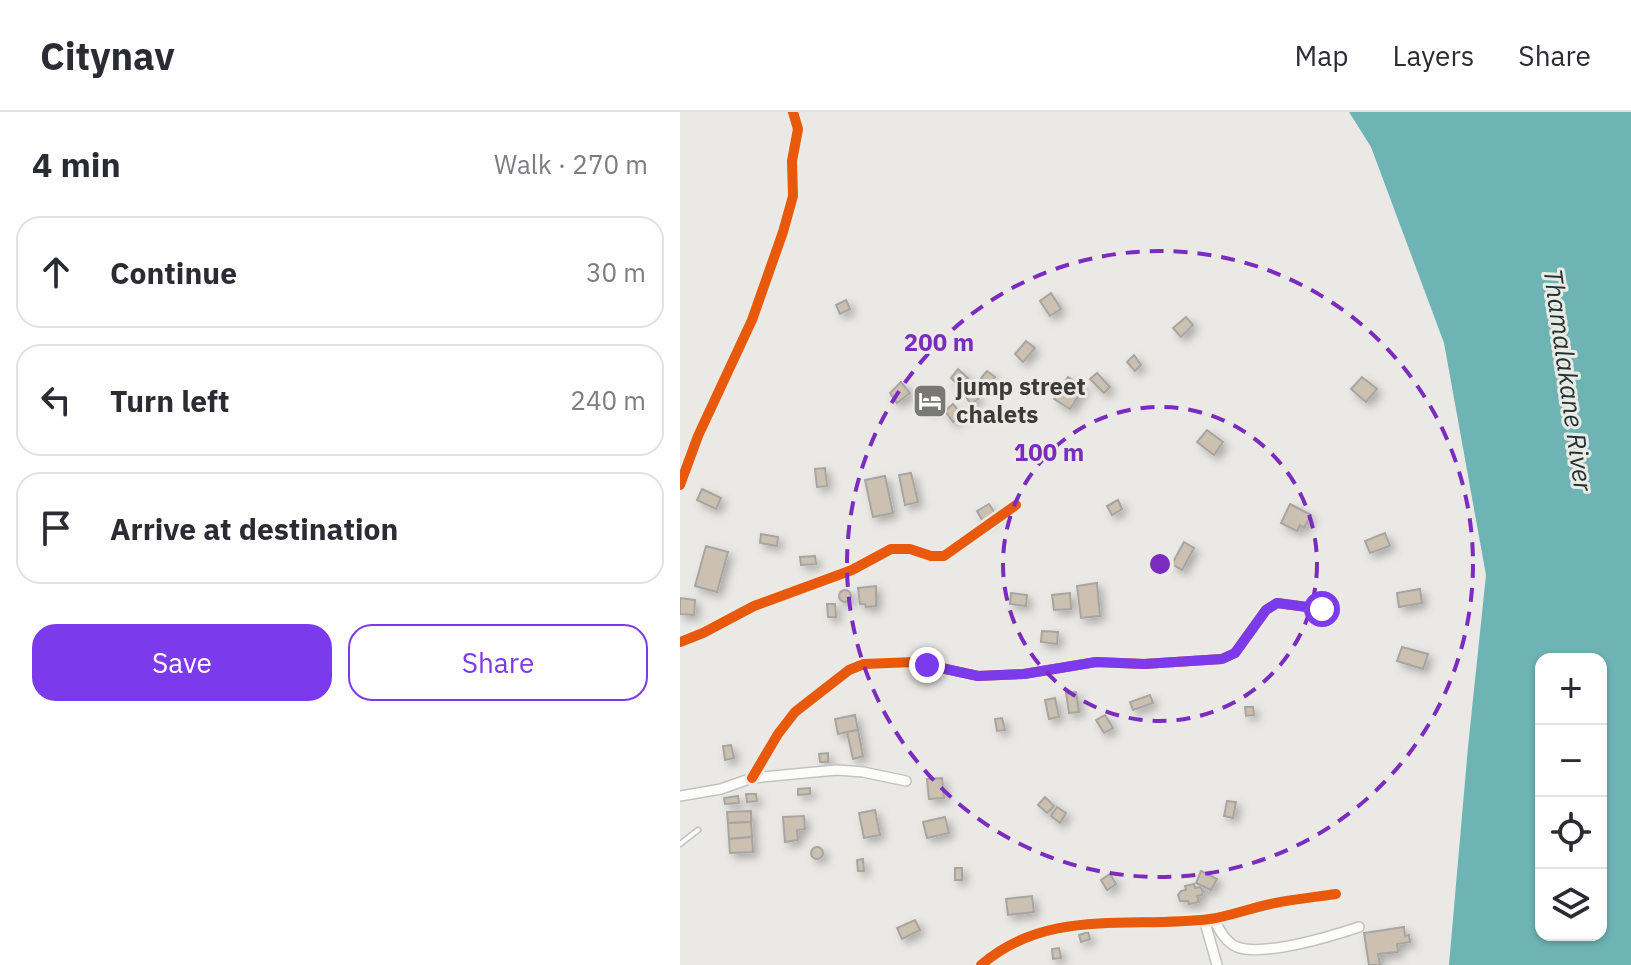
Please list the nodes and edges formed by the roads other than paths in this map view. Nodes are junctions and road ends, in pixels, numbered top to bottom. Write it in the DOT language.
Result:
graph roads {
  1 [pos="793,112"];
  2 [pos="680,485"];
  3 [pos="1016,505"];
  4 [pos="1322,609"];
  5 [pos="680,642"];
  6 [pos="752,778"];
  7 [pos="906,781"];
  8 [pos="680,796"];
  9 [pos="698,830"];
  10 [pos="680,844"];
  11 [pos="1336,894"];
  12 [pos="1208,919"];
  13 [pos="1359,927"];
  14 [pos="981,965"];
  15 [pos="1217,965"];
  1 -- 2 [label="street"];
  3 -- 5 [label="street"];
  4 -- 6 [label="street"];
  6 -- 7 [label="street"];
  6 -- 8 [label="street"];
  9 -- 10 [label="lane"];
  11 -- 12 [label="street"];
  12 -- 13 [label="street"];
  12 -- 14 [label="street"];
  12 -- 15 [label="street"];
}
